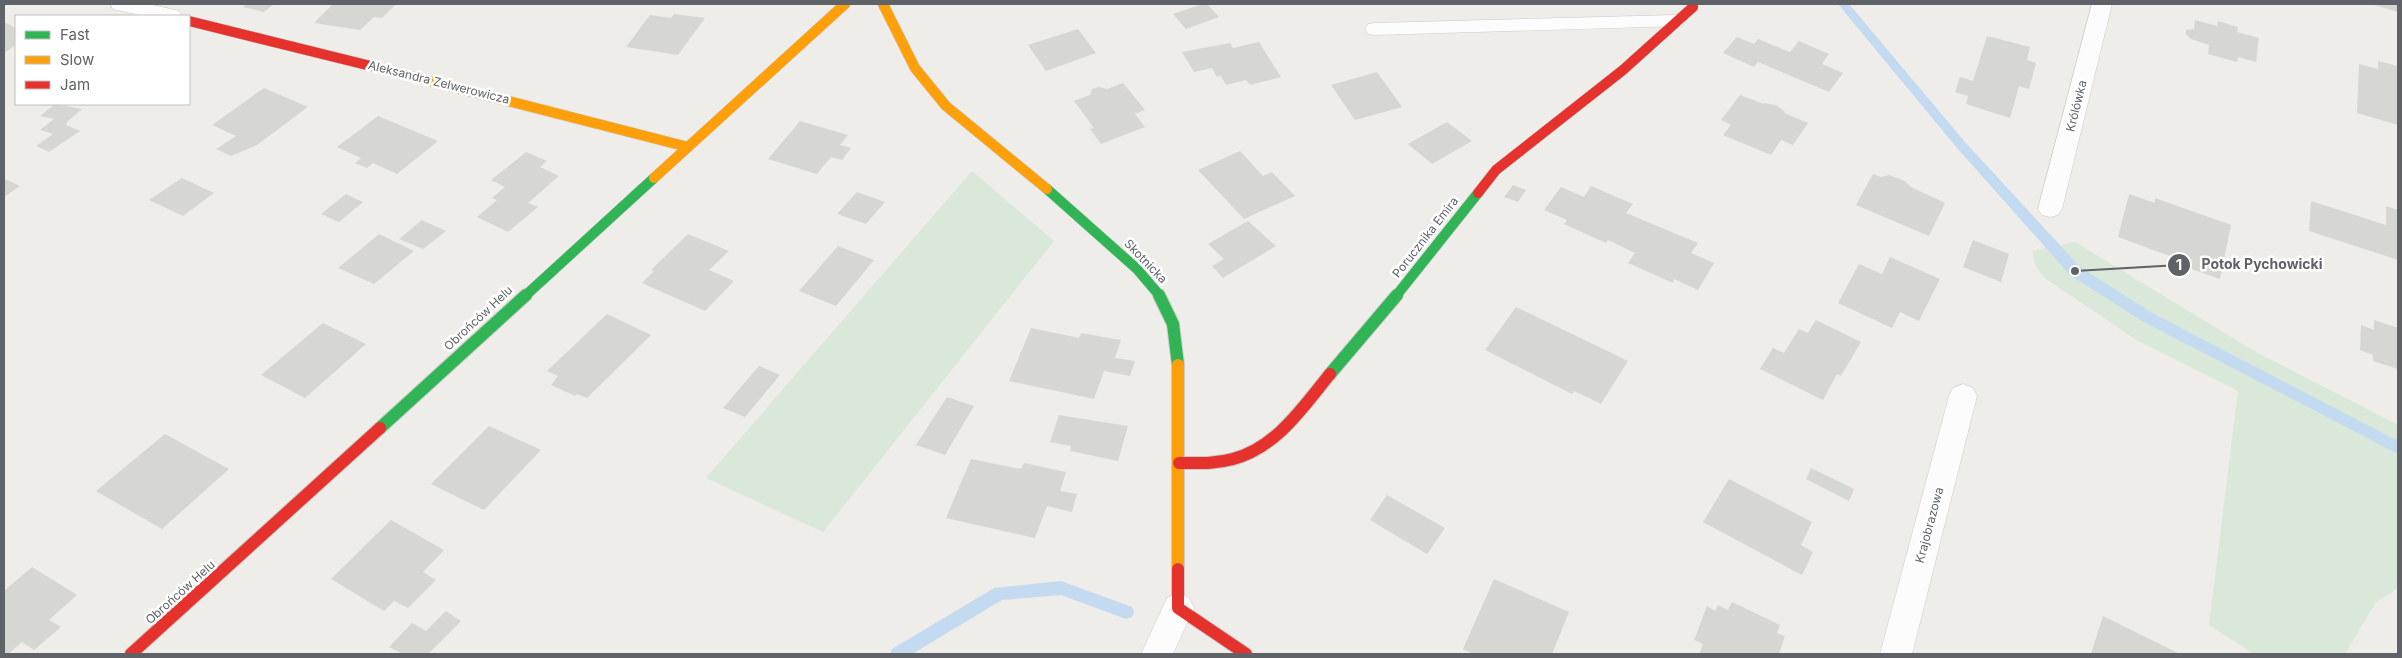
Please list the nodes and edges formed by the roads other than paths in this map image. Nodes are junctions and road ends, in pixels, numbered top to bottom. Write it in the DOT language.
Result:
graph roads {
  1 [pos="121,4"];
  2 [pos="845,4"];
  3 [pos="883,4"];
  4 [pos="2102,4"];
  5 [pos="1693,6"];
  6 [pos="167,15"];
  7 [pos="190,21"];
  8 [pos="1675,21"];
  9 [pos="1375,29"];
  10 [pos="688,147"];
  11 [pos="2050,209"];
  12 [pos="1963,396"];
  13 [pos="1179,463"];
  14 [pos="1178,608"];
  15 [pos="131,654"];
  16 [pos="1156,654"];
  17 [pos="1246,654"];
  18 [pos="1896,654"];
  1 -- 6 [label="street"];
  2 -- 10 [label="street, Obrońców Helu"];
  3 -- 13 [label="street, Skotnicka"];
  4 -- 11 [label="lane, Królówka"];
  5 -- 8 [label="street, Porucznika Emira"];
  7 -- 10 [label="street, Aleksandra Zelwerowicza"];
  8 -- 9 [label="lane"];
  8 -- 13 [label="street, Porucznika Emira"];
  10 -- 15 [label="street, Obrońców Helu"];
  12 -- 18 [label="street, Krajobrazowa"];
  13 -- 14 [label="street, Skotnicka"];
  14 -- 16 [label="street"];
  14 -- 17 [label="street"];
}
